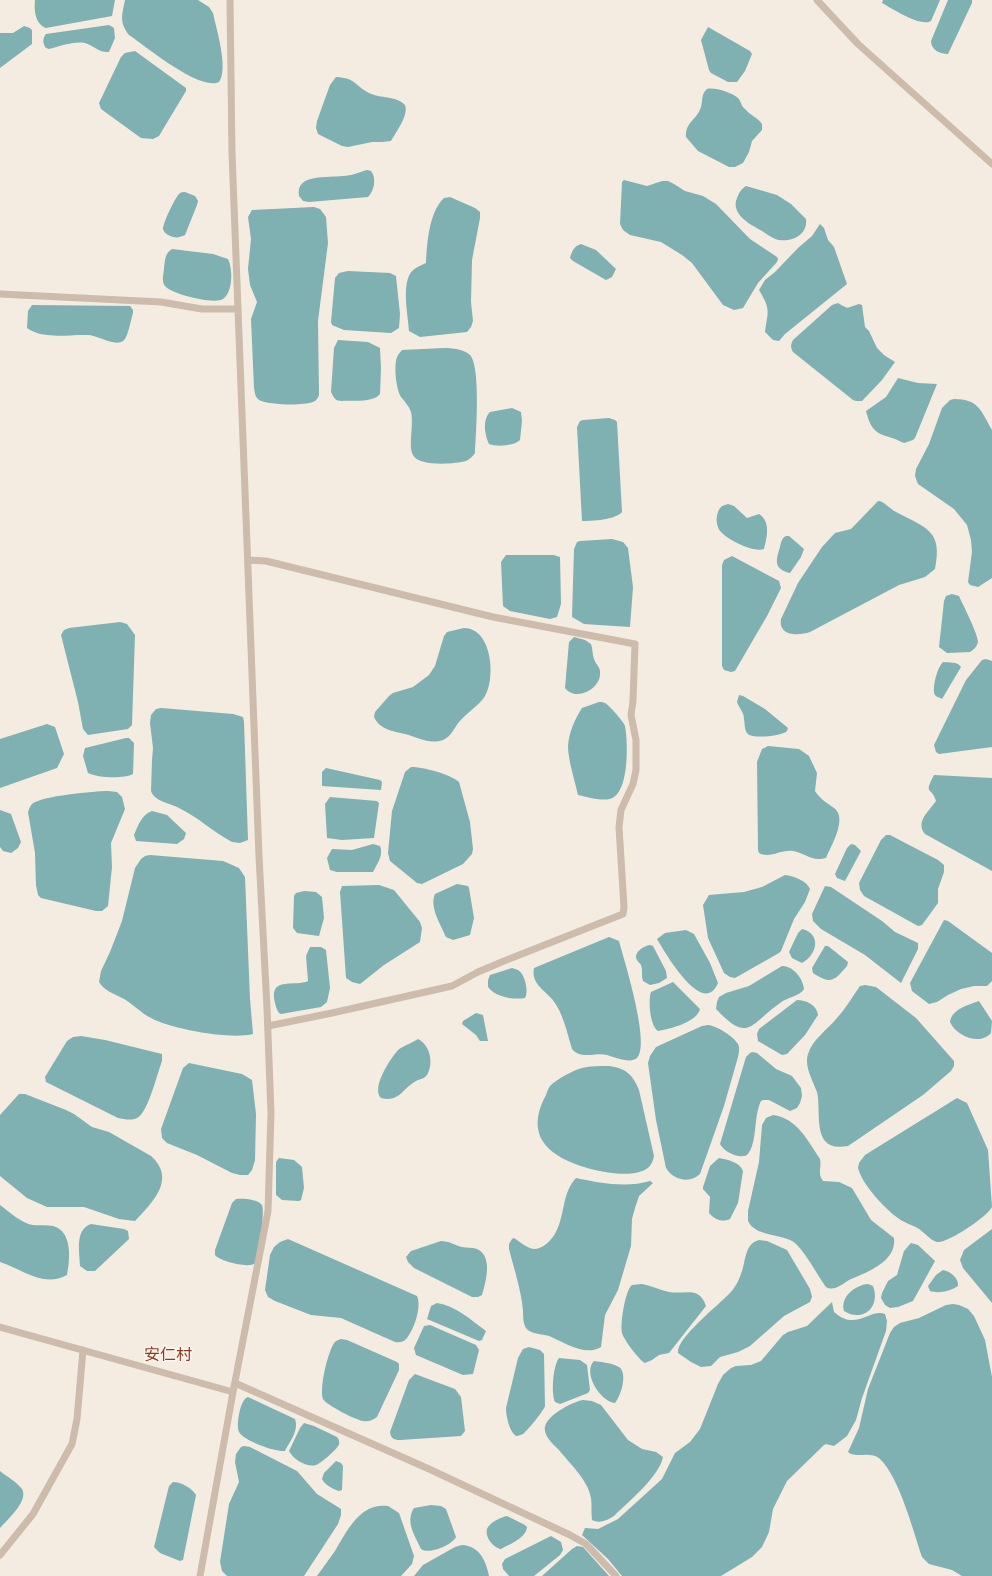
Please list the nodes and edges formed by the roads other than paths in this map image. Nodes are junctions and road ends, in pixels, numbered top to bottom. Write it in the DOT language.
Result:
graph roads {
  1 [pos="230,0"];
  2 [pos="817,0"];
  3 [pos="992,164"];
  4 [pos="0,294"];
  5 [pos="238,309"];
  6 [pos="248,560"];
  7 [pos="268,1026"];
  8 [pos="0,1327"];
  9 [pos="83,1350"];
  10 [pos="235,1382"];
  11 [pos="233,1392"];
  12 [pos="0,1555"];
  13 [pos="200,1576"];
  14 [pos="616,1576"];
  1 -- 5 [label="street"];
  2 -- 3 [label="street"];
  4 -- 5 [label="street"];
  5 -- 6 [label="street"];
  6 -- 7 [label="street"];
  6 -- 7 [label="street"];
  7 -- 10 [label="street"];
  8 -- 9 [label="street"];
  9 -- 11 [label="street"];
  9 -- 12 [label="street"];
  10 -- 11 [label="street"];
  10 -- 14 [label="street"];
  11 -- 13 [label="street"];
}
